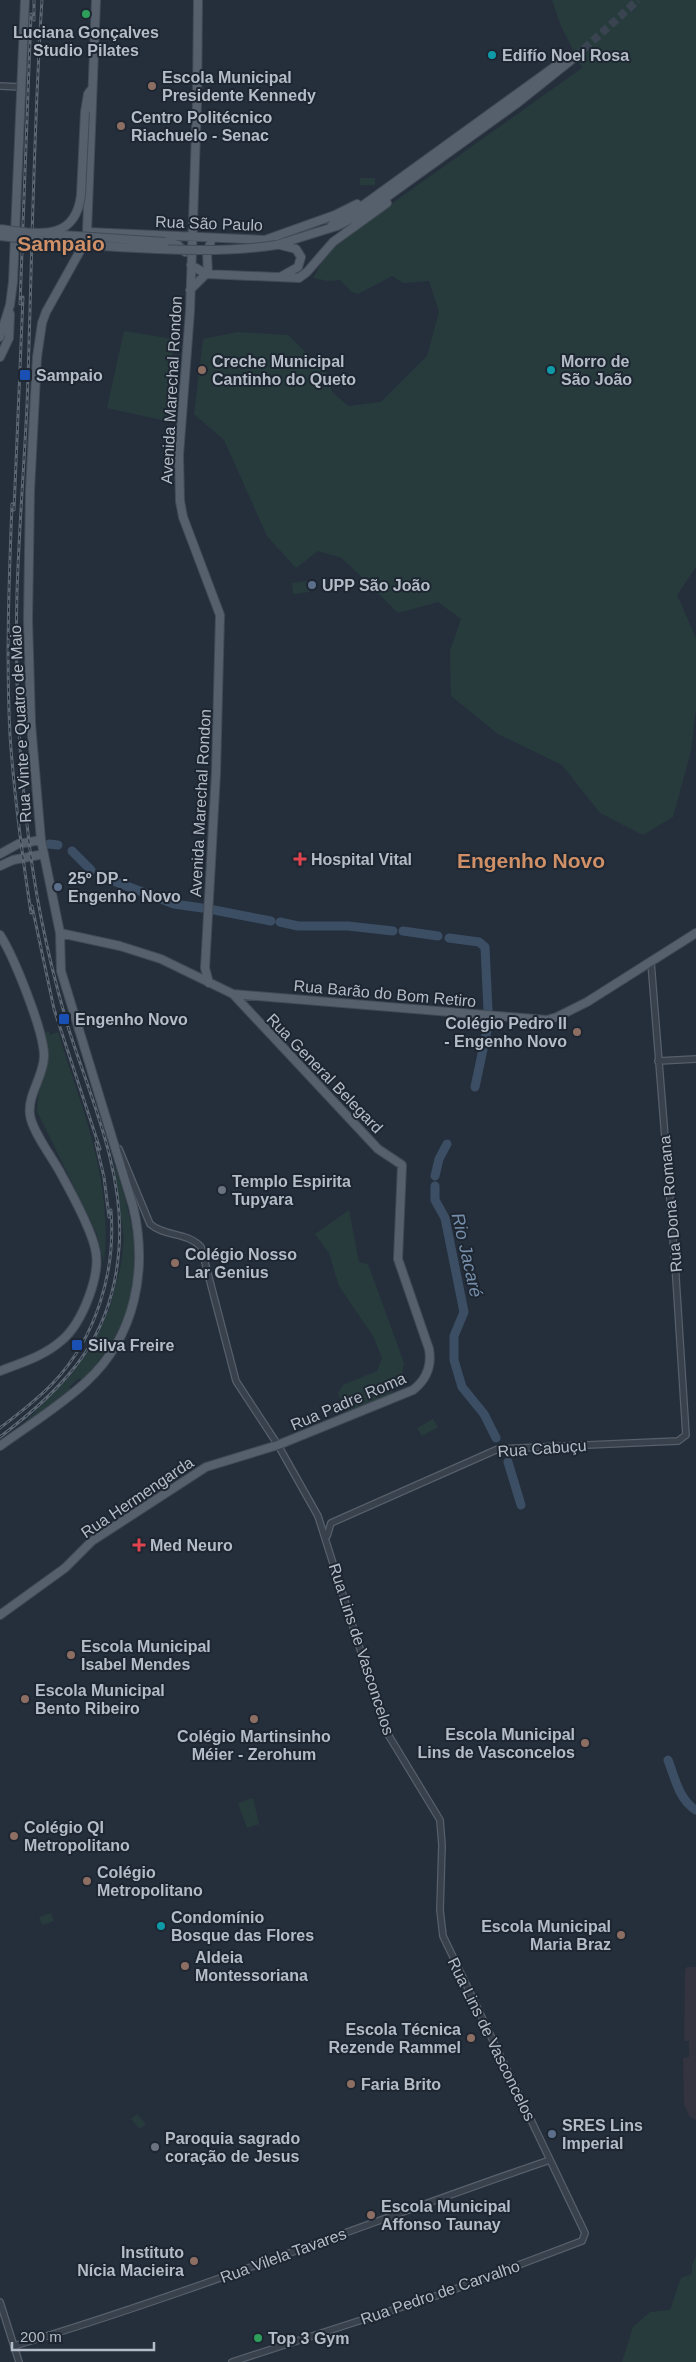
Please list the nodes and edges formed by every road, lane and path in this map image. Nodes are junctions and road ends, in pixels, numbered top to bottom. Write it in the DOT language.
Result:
graph roads {
  1 [pos="25,0"];
  2 [pos="96,0"];
  3 [pos="198,0"];
  4 [pos="0,86"];
  5 [pos="22,87"];
  6 [pos="92,89"];
  7 [pos="400,188"];
  8 [pos="381,192"];
  9 [pos="0,229"];
  10 [pos="87,232"];
  11 [pos="320,232"];
  12 [pos="47,234"];
  13 [pos="0,236"];
  14 [pos="192,237"];
  15 [pos="212,238"];
  16 [pos="277,244"];
  17 [pos="191,264"];
  18 [pos="207,274"];
  19 [pos="275,278"];
  20 [pos="190,290"];
  21 [pos="11,302"];
  22 [pos="0,337"];
  23 [pos="0,357"];
  24 [pos="41,840"];
  25 [pos="0,854"];
  26 [pos="44,854"];
  27 [pos="0,866"];
  28 [pos="60,933"];
  29 [pos="696,934"];
  30 [pos="0,935"];
  31 [pos="651,962"];
  32 [pos="209,983"];
  33 [pos="232,994"];
  34 [pos="696,1059"];
  35 [pos="658,1061"];
  36 [pos="107,1121"];
  37 [pos="429,1349"];
  38 [pos="0,1371"];
  39 [pos="678,1441"];
  40 [pos="278,1445"];
  41 [pos="0,1446"];
  42 [pos="318,1516"];
  43 [pos="331,1523"];
  44 [pos="326,1538"];
  45 [pos="0,1615"];
  46 [pos="550,2160"];
  47 [pos="585,2233"];
  48 [pos="0,2302"];
  49 [pos="14,2346"];
  50 [pos="19,2362"];
  51 [pos="232,2362"];
  1 -- 5 [label="main road"];
  2 -- 6 [label="main road, Rua Vinte e Quatro de Maio"];
  3 -- 14 [label="main road, Avenida Marechal Rondon"];
  4 -- 5 [label="street"];
  5 -- 21 [label="main road"];
  6 -- 10 [label="main road, Rua Vinte e Quatro de Maio"];
  6 -- 12 [label="main road, bridge"];
  7 -- 8 [label="main road"];
  7 -- 11 [label="main road"];
  7 -- 19 [label="main road"];
  8 -- 11 [label="main road"];
  8 -- 15 [label="main road, Rua São Paulo"];
  9 -- 12 [label="main road, bridge"];
  10 -- 14 [label="main road, Rua São Paulo"];
  10 -- 24 [label="main road, Rua Vinte e Quatro de Maio"];
  11 -- 16 [label="main road"];
  12 -- 17 [label="main road, bridge"];
  13 -- 16 [label="main road, bridge"];
  14 -- 15 [label="main road, Rua São Paulo"];
  14 -- 17 [label="main road, Avenida Marechal Rondon"];
  15 -- 18 [label="main road"];
  16 -- 19 [label="main road"];
  17 -- 18 [label="main road"];
  17 -- 20 [label="main road, Avenida Marechal Rondon"];
  18 -- 19 [label="main road"];
  18 -- 20 [label="main road"];
  20 -- 32 [label="main road, Avenida Marechal Rondon"];
  21 -- 22 [label="main road"];
  21 -- 23 [label="main road"];
  24 -- 25 [label="main road"];
  24 -- 26 [label="main road, Rua Vinte e Quatro de Maio"];
  26 -- 27 [label="main road"];
  26 -- 28 [label="main road, Rua Vinte e Quatro de Maio"];
  28 -- 32 [label="main road, Rua Barão do Bom Retiro"];
  28 -- 36 [label="main road, Rua Vinte e Quatro de Maio"];
  29 -- 31 [label="main road, Rua Barão do Bom Retiro"];
  30 -- 38 [label="main road"];
  31 -- 33 [label="main road, Rua Barão do Bom Retiro"];
  31 -- 35 [label="street, Rua Dona Romana"];
  32 -- 33 [label="main road, Rua Barão do Bom Retiro"];
  33 -- 37 [label="main road, Rua General Belegard"];
  34 -- 35 [label="street"];
  35 -- 39 [label="street, Rua Dona Romana"];
  36 -- 40 [label="street, Rua Lins de Vasconcelos"];
  36 -- 41 [label="main road, Rua Vinte e Quatro de Maio"];
  37 -- 40 [label="main road, Rua Padre Roma"];
  39 -- 43 [label="street, Rua Cabuçu"];
  40 -- 42 [label="street, Rua Lins de Vasconcelos"];
  40 -- 45 [label="main road, Rua Hermengarda"];
  42 -- 43 [label="street"];
  42 -- 44 [label="street, Rua Lins de Vasconcelos"];
  43 -- 44 [label="street"];
  44 -- 46 [label="street, Rua Lins de Vasconcelos"];
  46 -- 47 [label="street, Rua Lins de Vasconcelos"];
  46 -- 49 [label="street, Rua Vilela Tavares"];
  47 -- 51 [label="street, Rua Pedro de Carvalho"];
  48 -- 49 [label="street"];
  49 -- 50 [label="street"];
}
